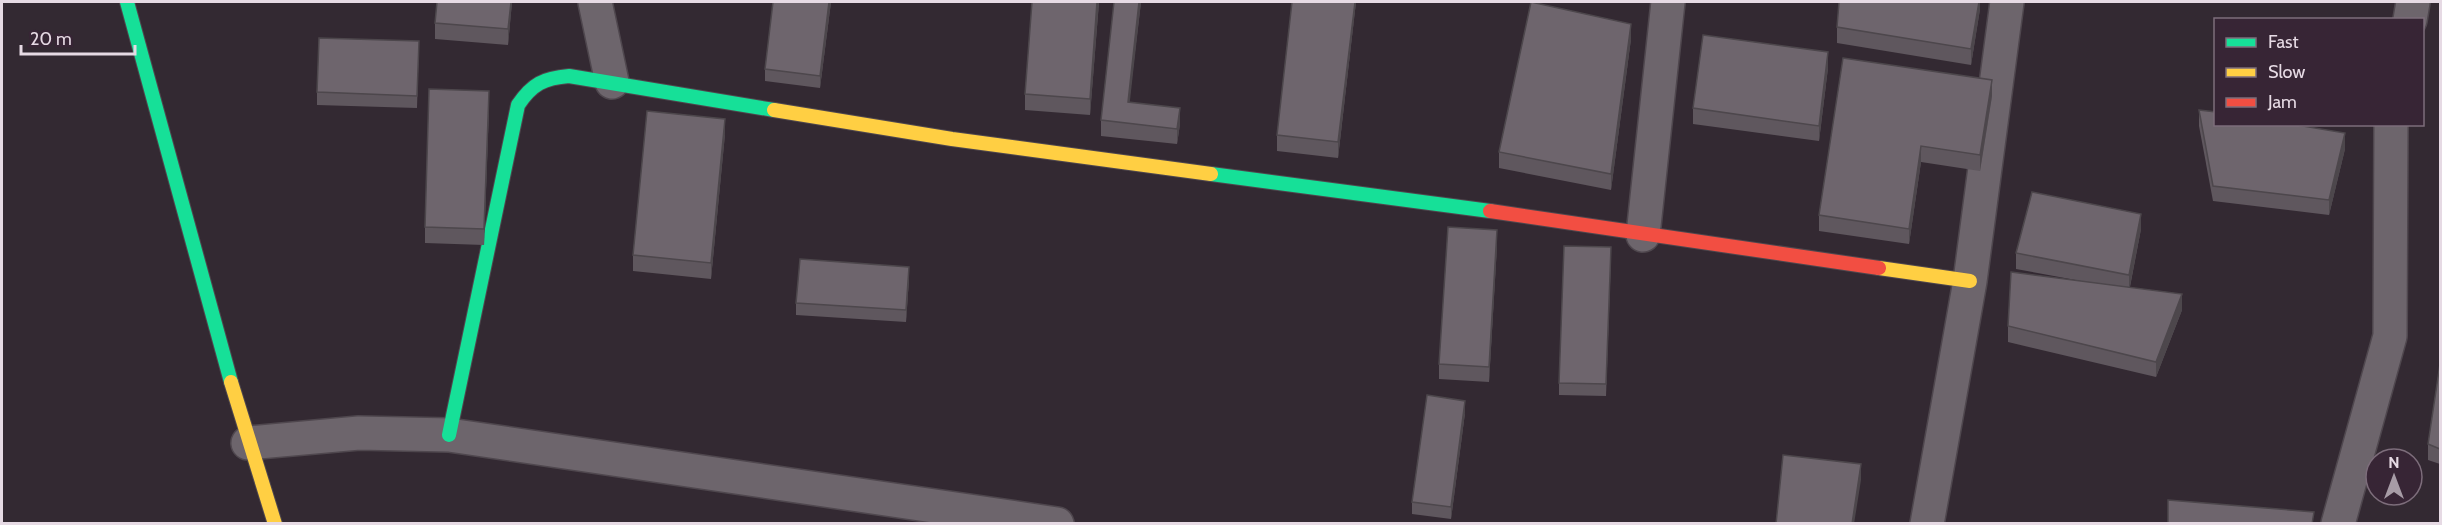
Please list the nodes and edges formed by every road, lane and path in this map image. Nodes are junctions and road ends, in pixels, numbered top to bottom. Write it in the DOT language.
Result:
graph roads {
  1 [pos="127,2"];
  2 [pos="595,2"];
  3 [pos="1668,2"];
  4 [pos="2007,2"];
  5 [pos="2413,2"];
  6 [pos="2410,18"];
  7 [pos="612,82"];
  8 [pos="2391,126"];
  9 [pos="1643,235"];
  10 [pos="1970,281"];
  11 [pos="449,435"];
  12 [pos="248,443"];
  13 [pos="275,524"];
  14 [pos="1057,524"];
  15 [pos="1927,524"];
  16 [pos="2338,524"];
  1 -- 12 [label="street"];
  2 -- 7 [label="street"];
  3 -- 9 [label="street"];
  4 -- 10 [label="street"];
  5 -- 6 [label="street"];
  7 -- 9 [label="street"];
  7 -- 11 [label="street"];
  8 -- 16 [label="street"];
  9 -- 10 [label="street"];
  10 -- 15 [label="street"];
  11 -- 12 [label="street"];
  11 -- 14 [label="street"];
  12 -- 13 [label="street"];
}
